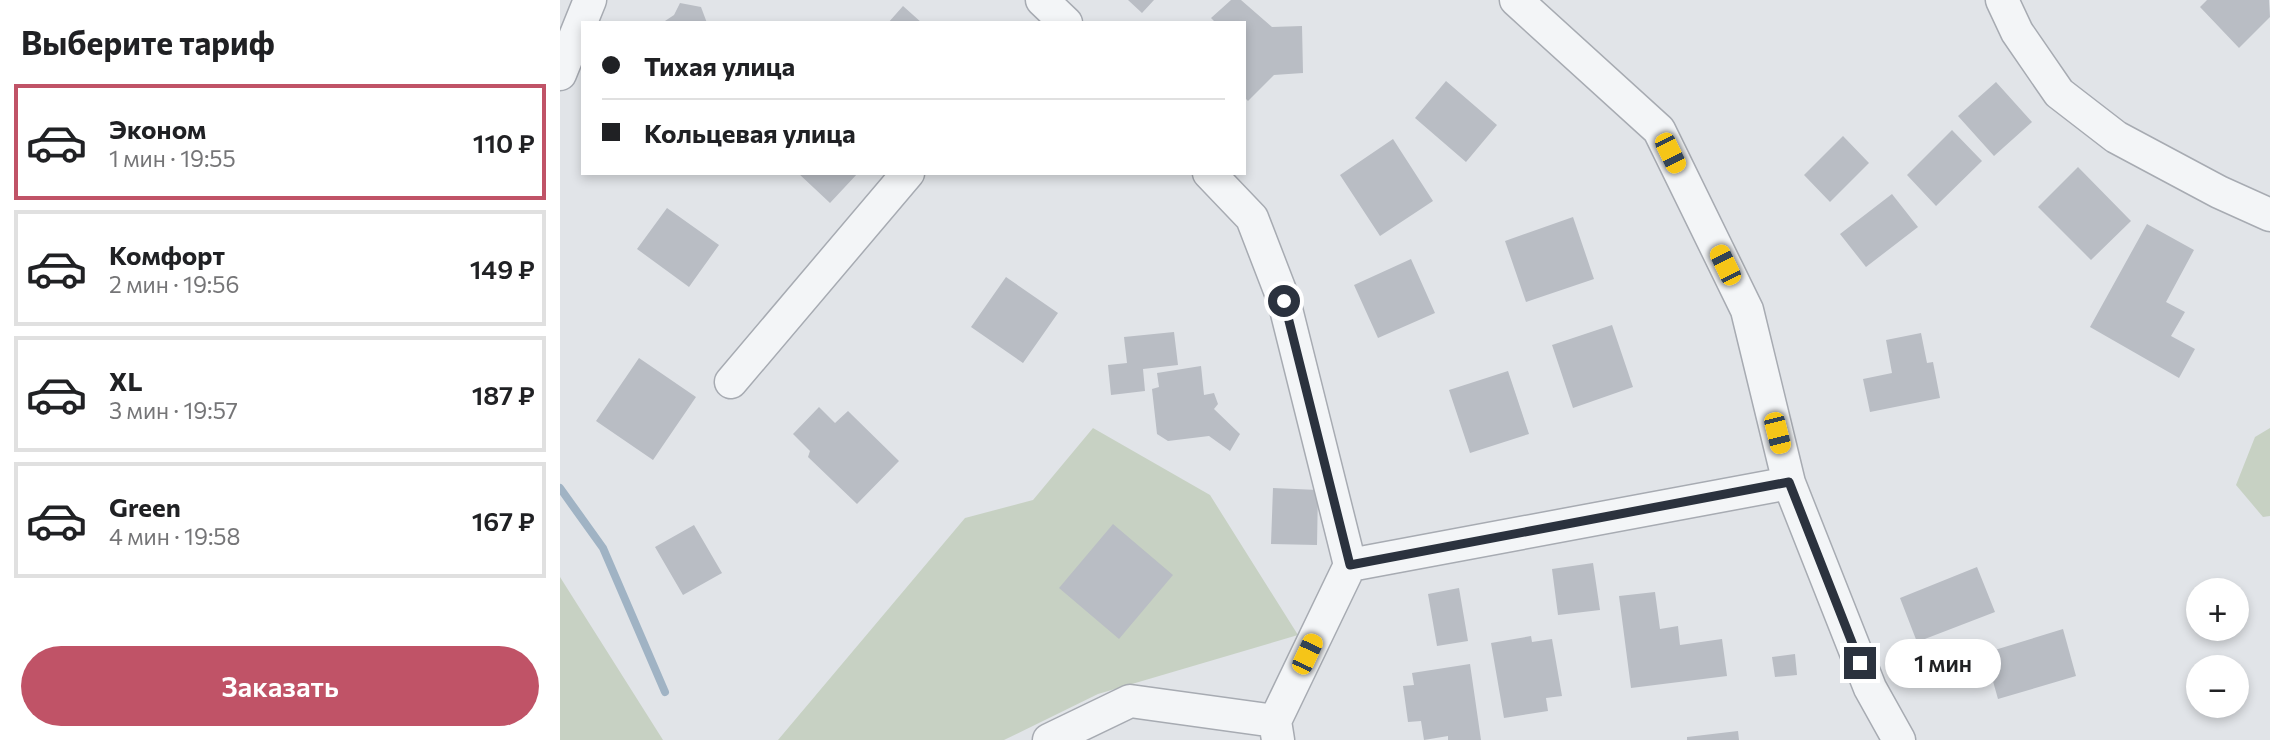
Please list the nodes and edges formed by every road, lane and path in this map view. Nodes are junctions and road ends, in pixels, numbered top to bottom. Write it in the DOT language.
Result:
graph roads {
  1 [pos="590,0"];
  2 [pos="1516,0"];
  3 [pos="2002,0"];
  4 [pos="581,21"];
  5 [pos="581,22"];
  6 [pos="560,74"];
  7 [pos="906,175"];
  8 [pos="1211,175"];
  9 [pos="2270,215"];
  10 [pos="731,382"];
  11 [pos="1789,482"];
  12 [pos="1350,565"];
  13 [pos="1276,731"];
  14 [pos="1049,740"];
  15 [pos="1899,740"];
  1 -- 4 [label="street"];
  2 -- 11 [label="street"];
  3 -- 9 [label="street"];
  5 -- 6 [label="street"];
  7 -- 10 [label="street"];
  8 -- 12 [label="street"];
  11 -- 12 [label="street"];
  11 -- 15 [label="street"];
  12 -- 13 [label="street"];
  13 -- 14 [label="street"];
}
